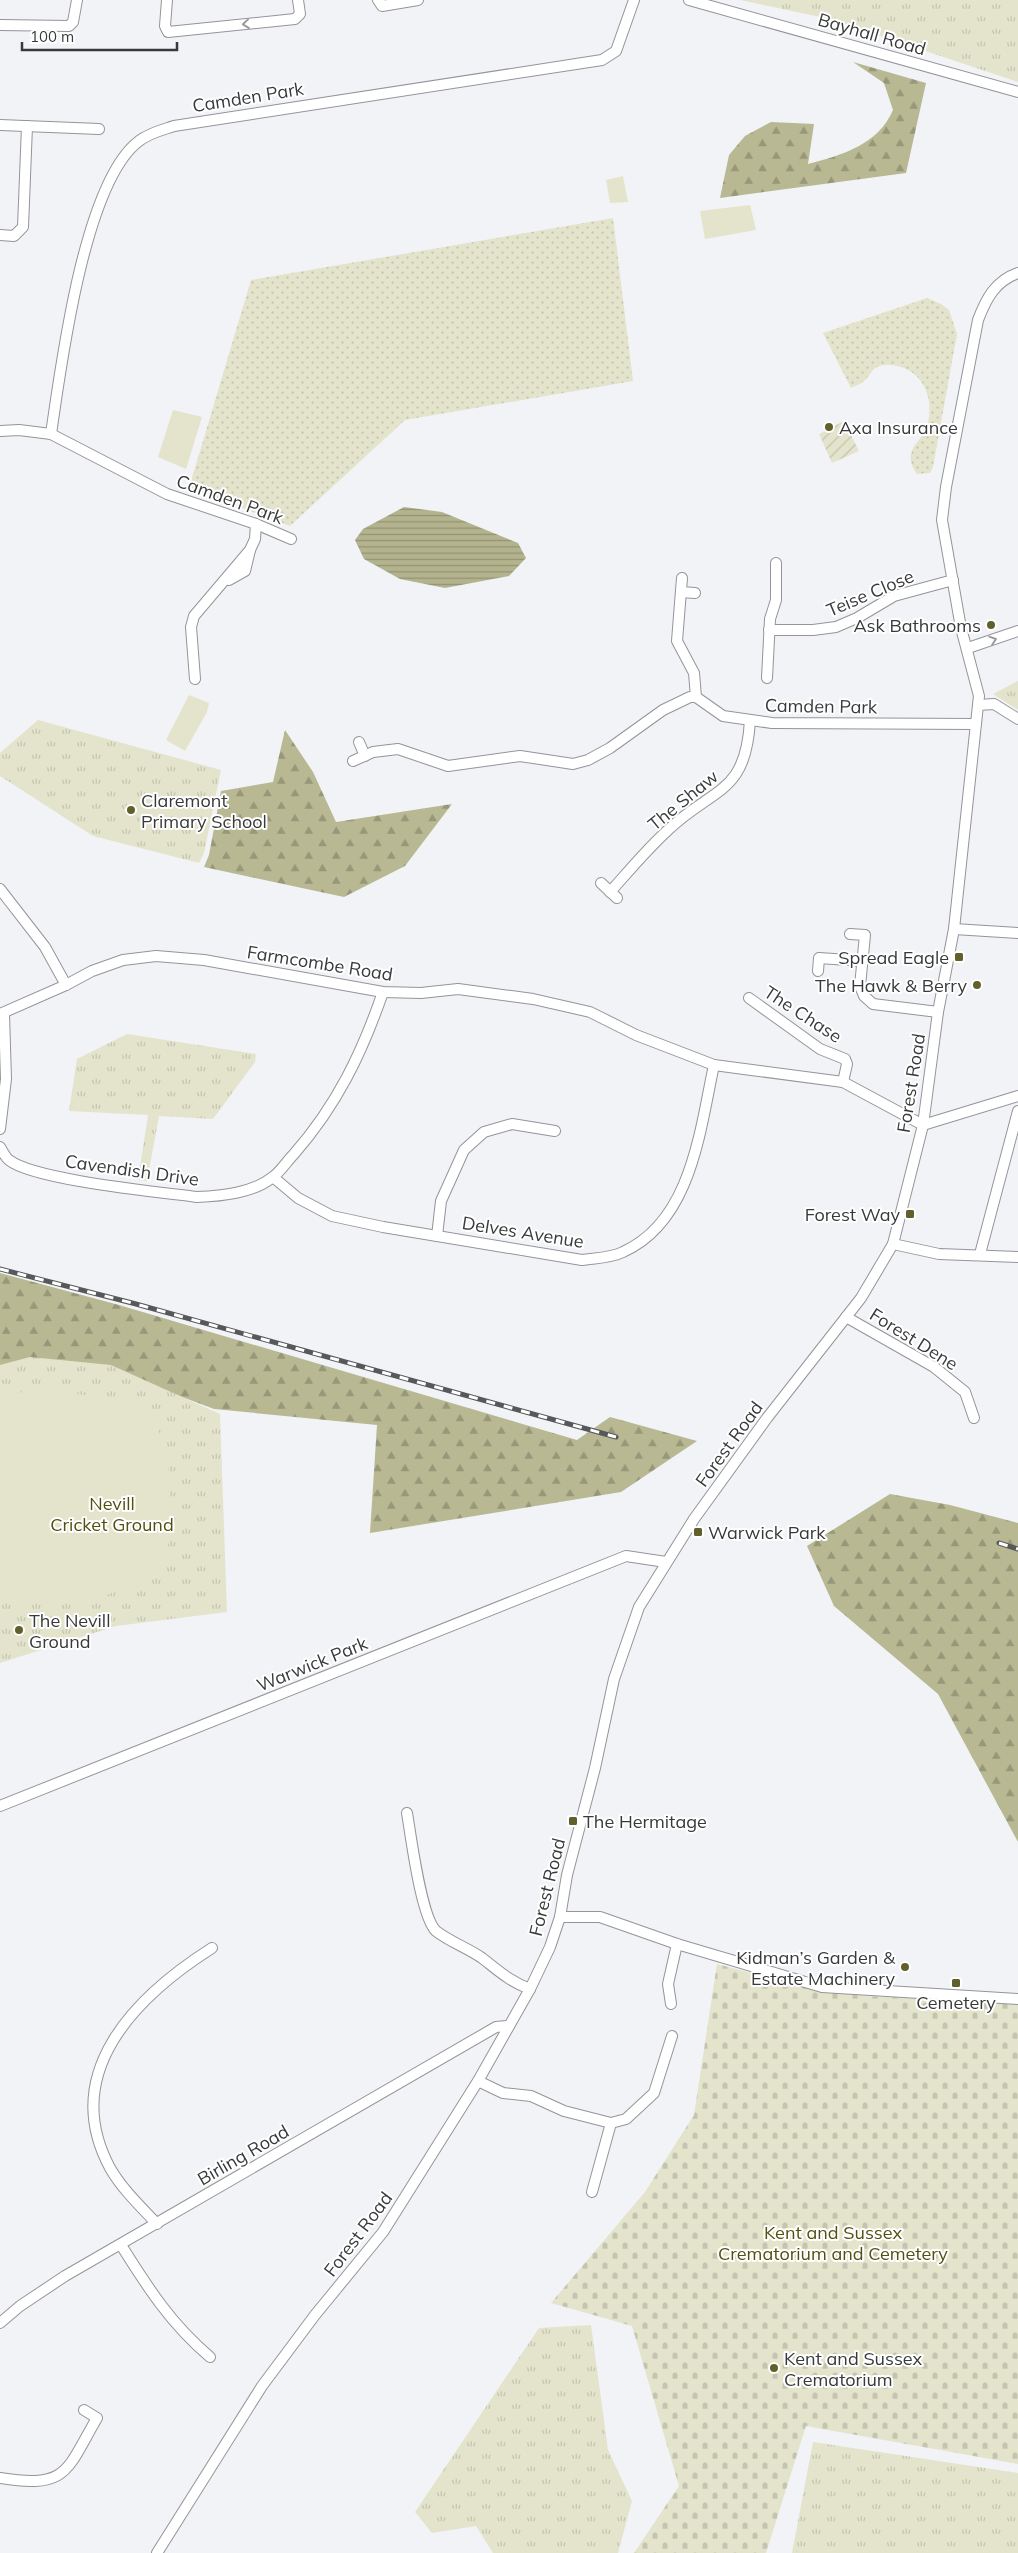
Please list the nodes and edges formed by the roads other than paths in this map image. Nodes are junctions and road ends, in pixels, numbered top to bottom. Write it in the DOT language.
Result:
graph roads {
  1 [pos="77,0"];
  2 [pos="167,0"];
  3 [pos="298,0"];
  4 [pos="378,0"];
  5 [pos="418,0"];
  6 [pos="634,0"];
  7 [pos="689,0"];
  8 [pos="0,25"];
  9 [pos="1018,92"];
  10 [pos="0,125"];
  11 [pos="26,126"];
  12 [pos="99,129"];
  13 [pos="0,235"];
  14 [pos="1018,273"];
  15 [pos="0,432"];
  16 [pos="51,434"];
  17 [pos="256,524"];
  18 [pos="291,539"];
  19 [pos="776,563"];
  20 [pos="682,578"];
  21 [pos="953,580"];
  22 [pos="681,592"];
  23 [pos="695,593"];
  24 [pos="769,630"];
  25 [pos="1018,631"];
  26 [pos="968,648"];
  27 [pos="767,678"];
  28 [pos="195,679"];
  29 [pos="696,697"];
  30 [pos="978,704"];
  31 [pos="1018,718"];
  32 [pos="750,720"];
  33 [pos="976,724"];
  34 [pos="359,742"];
  35 [pos="365,756"];
  36 [pos="353,761"];
  37 [pos="602,883"];
  38 [pos="0,889"];
  39 [pos="954,929"];
  40 [pos="1018,933"];
  41 [pos="850,934"];
  42 [pos="863,961"];
  43 [pos="818,970"];
  44 [pos="66,986"];
  45 [pos="383,992"];
  46 [pos="749,998"];
  47 [pos="938,1012"];
  48 [pos="2,1014"];
  49 [pos="714,1064"];
  50 [pos="843,1082"];
  51 [pos="1018,1096"];
  52 [pos="1018,1111"];
  53 [pos="923,1125"];
  54 [pos="0,1129"];
  55 [pos="555,1131"];
  56 [pos="0,1148"];
  57 [pos="4,1162"];
  58 [pos="273,1177"];
  59 [pos="437,1236"];
  60 [pos="893,1244"];
  61 [pos="980,1254"];
  62 [pos="1018,1257"];
  63 [pos="846,1317"];
  64 [pos="974,1418"];
  65 [pos="666,1562"];
  66 [pos="0,1806"];
  67 [pos="407,1813"];
  68 [pos="560,1917"];
  69 [pos="677,1944"];
  70 [pos="212,1948"];
  71 [pos="530,1989"];
  72 [pos="1018,1999"];
  73 [pos="671,2004"];
  74 [pos="507,2026"];
  75 [pos="672,2036"];
  76 [pos="478,2081"];
  77 [pos="611,2123"];
  78 [pos="592,2192"];
  79 [pos="157,2224"];
  80 [pos="121,2245"];
  81 [pos="0,2323"];
  82 [pos="210,2357"];
  83 [pos="84,2410"];
  84 [pos="0,2478"];
  85 [pos="156,2553"];
  1 -- 8 [label="street"];
  3 -- 2 [label="street, one-way"];
  4 -- 5 [label="street"];
  6 -- 16 [label="street, Camden Park"];
  7 -- 9 [label="street, Bayhall Road"];
  10 -- 11 [label="street"];
  11 -- 12 [label="street"];
  11 -- 13 [label="street"];
  14 -- 21 [label="street, Forest Road"];
  15 -- 16 [label="street, Camden Park"];
  16 -- 17 [label="street, Camden Park"];
  17 -- 18 [label="street, Camden Park"];
  17 -- 28 [label="street"];
  19 -- 24 [label="street"];
  20 -- 22 [label="street"];
  21 -- 24 [label="street, Teise Close"];
  21 -- 26 [label="street, Forest Road"];
  22 -- 23 [label="street"];
  22 -- 29 [label="street"];
  24 -- 27 [label="street"];
  26 -- 25 [label="street, one-way"];
  26 -- 30 [label="street, Forest Road"];
  29 -- 32 [label="street, Camden Park"];
  29 -- 35 [label="street"];
  30 -- 31 [label="street"];
  30 -- 33 [label="street, Forest Road"];
  32 -- 33 [label="street, Camden Park"];
  32 -- 37 [label="street, The Shaw"];
  33 -- 39 [label="street, Forest Road"];
  34 -- 35 [label="street"];
  35 -- 36 [label="street"];
  38 -- 44 [label="street"];
  39 -- 40 [label="street"];
  39 -- 47 [label="street, Forest Road"];
  41 -- 42 [label="street"];
  42 -- 43 [label="street"];
  42 -- 47 [label="street"];
  44 -- 45 [label="street, Farmcombe Road"];
  44 -- 48 [label="street, Farmcombe Road"];
  45 -- 49 [label="street, Farmcombe Road"];
  45 -- 58 [label="street, Cavendish Drive"];
  46 -- 50 [label="street, The Chase"];
  47 -- 53 [label="street, Forest Road"];
  48 -- 54 [label="street"];
  49 -- 50 [label="street, Farmcombe Road"];
  49 -- 59 [label="street, Delves Avenue"];
  50 -- 53 [label="street, Farmcombe Road"];
  51 -- 53 [label="street"];
  52 -- 61 [label="street"];
  53 -- 60 [label="street, Forest Road"];
  55 -- 59 [label="street"];
  56 -- 57 [label="street, Cavendish Drive"];
  57 -- 58 [label="street, Cavendish Drive"];
  58 -- 59 [label="street, Delves Avenue"];
  60 -- 61 [label="street"];
  60 -- 63 [label="street, Forest Road"];
  61 -- 62 [label="street"];
  63 -- 64 [label="street, Forest Dene"];
  63 -- 65 [label="street, Forest Road"];
  65 -- 66 [label="street, Warwick Park"];
  65 -- 68 [label="street, Forest Road"];
  67 -- 71 [label="street"];
  68 -- 69 [label="street"];
  68 -- 71 [label="street, Forest Road"];
  69 -- 72 [label="street"];
  69 -- 73 [label="street"];
  70 -- 79 [label="street"];
  71 -- 74 [label="street, Forest Road"];
  74 -- 76 [label="street, Forest Road"];
  74 -- 79 [label="street, Birling Road"];
  75 -- 77 [label="street"];
  76 -- 77 [label="street"];
  76 -- 85 [label="street, Forest Road"];
  77 -- 78 [label="street"];
  79 -- 80 [label="street, Birling Road"];
  80 -- 81 [label="street, Birling Road"];
  80 -- 82 [label="street"];
  83 -- 84 [label="street"];
}
